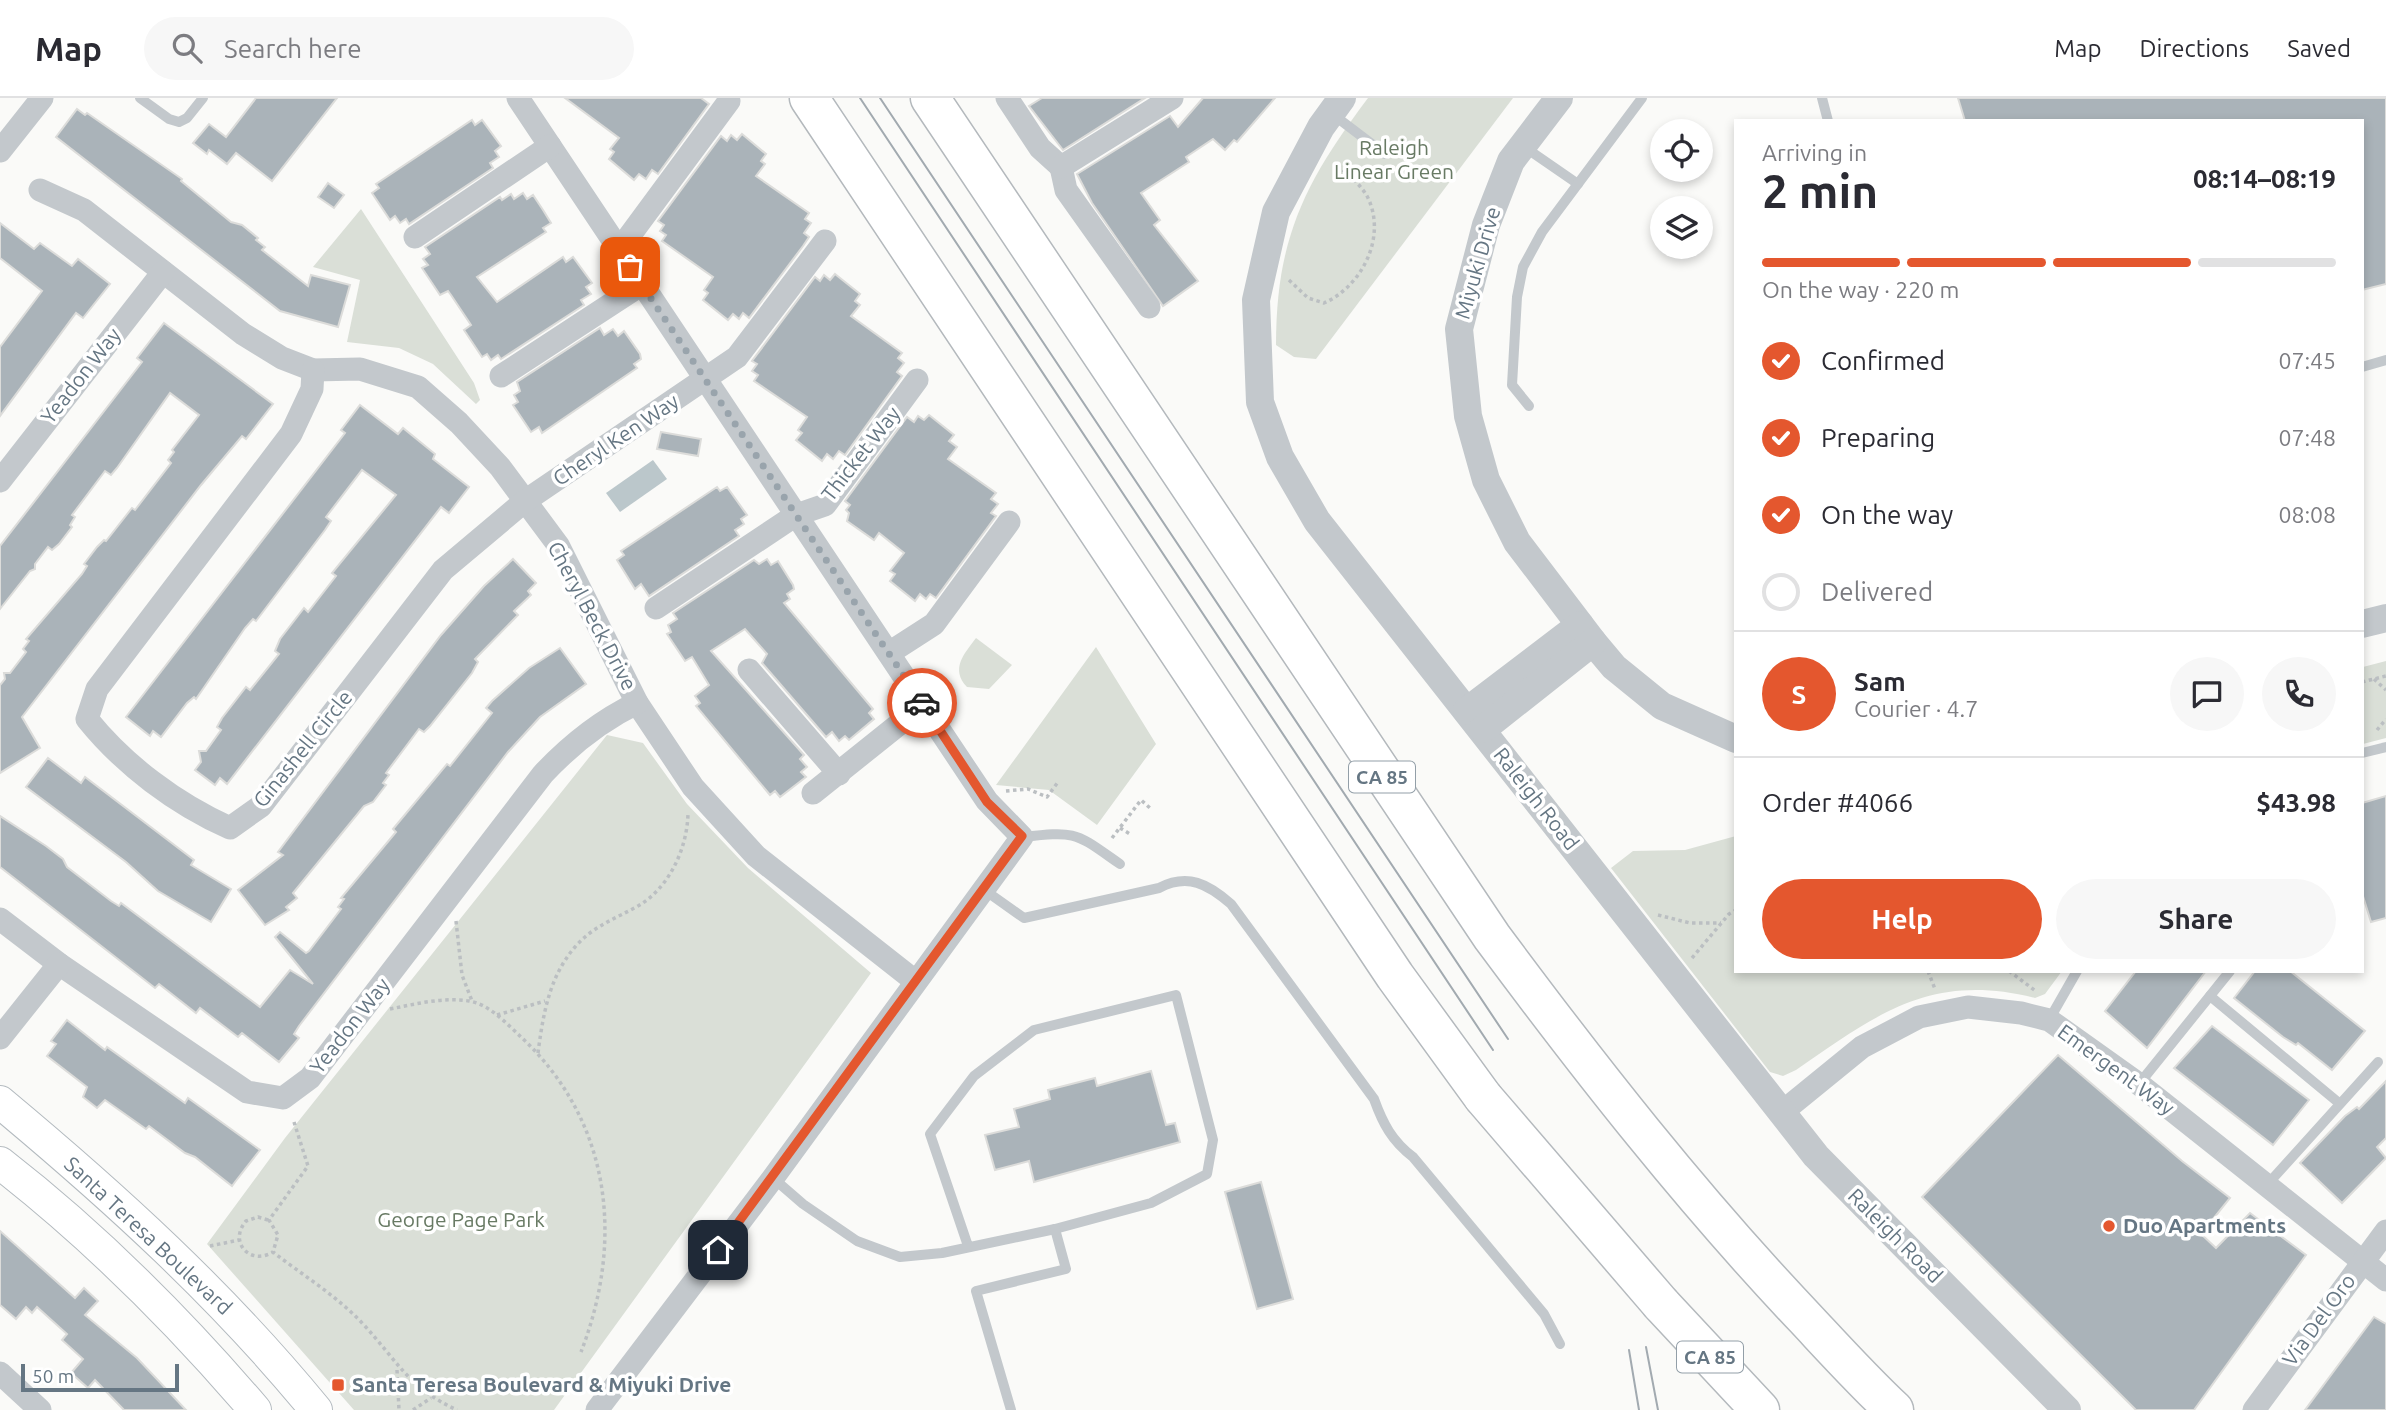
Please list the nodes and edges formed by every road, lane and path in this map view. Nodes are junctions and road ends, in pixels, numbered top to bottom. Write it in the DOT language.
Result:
graph roads {
  1 [pos="42,98"];
  2 [pos="140,98"];
  3 [pos="203,98"];
  4 [pos="809,98"];
  5 [pos="930,98"];
  6 [pos="1006,98"];
  7 [pos="1172,98"];
  8 [pos="1559,98"];
  9 [pos="1642,98"];
  10 [pos="1822,98"];
  11 [pos="730,101"];
  12 [pos="526,102"];
  13 [pos="1337,106"];
  14 [pos="1827,119"];
  15 [pos="550,146"];
  16 [pos="1523,146"];
  17 [pos="0,151"];
  18 [pos="1385,154"];
  19 [pos="1335,163"];
  20 [pos="1061,167"];
  21 [pos="1578,184"];
  22 [pos="40,190"];
  23 [pos="415,237"];
  24 [pos="825,241"];
  25 [pos="619,250"];
  26 [pos="163,272"];
  27 [pos="1289,280"];
  28 [pos="642,284"];
  29 [pos="1149,307"];
  30 [pos="2386,360"];
  31 [pos="2364,366"];
  32 [pos="313,370"];
  33 [pos="501,376"];
  34 [pos="706,380"];
  35 [pos="917,380"];
  36 [pos="1529,406"];
  37 [pos="0,481"];
  38 [pos="525,501"];
  39 [pos="796,515"];
  40 [pos="1009,522"];
  41 [pos="656,608"];
  42 [pos="2386,618"];
  43 [pos="2364,624"];
  44 [pos="1587,634"];
  45 [pos="889,653"];
  46 [pos="749,670"];
  47 [pos="2386,676"];
  48 [pos="2374,679"];
  49 [pos="2364,682"];
  50 [pos="2386,690"];
  51 [pos="638,703"];
  52 [pos="923,705"];
  53 [pos="2386,719"];
  54 [pos="1475,720"];
  55 [pos="2377,730"];
  56 [pos="1734,739"];
  57 [pos="2386,747"];
  58 [pos="2364,752"];
  59 [pos="839,774"];
  60 [pos="1058,782"];
  61 [pos="813,793"];
  62 [pos="998,794"];
  63 [pos="1148,810"];
  64 [pos="688,813"];
  65 [pos="1120,828"];
  66 [pos="1130,834"];
  67 [pos="1022,836"];
  68 [pos="1102,852"];
  69 [pos="1120,864"];
  70 [pos="983,889"];
  71 [pos="1734,912"];
  72 [pos="1658,915"];
  73 [pos="0,919"];
  74 [pos="456,920"];
  75 [pos="1721,923"];
  76 [pos="1692,958"];
  77 [pos="59,964"];
  78 [pos="1929,973"];
  79 [pos="2012,973"];
  80 [pos="2076,973"];
  81 [pos="2228,973"];
  82 [pos="915,981"];
  83 [pos="1935,989"];
  84 [pos="2037,992"];
  85 [pos="2210,996"];
  86 [pos="472,1001"];
  87 [pos="545,1001"];
  88 [pos="390,1009"];
  89 [pos="498,1015"];
  90 [pos="2049,1020"];
  91 [pos="0,1038"];
  92 [pos="538,1053"];
  93 [pos="2378,1062"];
  94 [pos="2139,1084"];
  95 [pos="0,1102"];
  96 [pos="2339,1103"];
  97 [pos="1781,1113"];
  98 [pos="294,1122"];
  99 [pos="0,1163"];
  100 [pos="773,1178"];
  101 [pos="2266,1186"];
  102 [pos="269,1220"];
  103 [pos="1055,1229"];
  104 [pos="2386,1231"];
  105 [pos="239,1240"];
  106 [pos="210,1246"];
  107 [pos="968,1246"];
  108 [pos="273,1252"];
  109 [pos="2361,1261"];
  110 [pos="2386,1280"];
  111 [pos="1560,1344"];
  112 [pos="581,1352"];
  113 [pos="397,1368"];
  114 [pos="0,1373"];
  115 [pos="432,1398"];
  116 [pos="40,1410"];
  117 [pos="255,1410"];
  118 [pos="316,1410"];
  119 [pos="399,1410"];
  120 [pos="414,1410"];
  121 [pos="457,1410"];
  122 [pos="597,1410"];
  123 [pos="1011,1410"];
  124 [pos="1760,1410"];
  125 [pos="1894,1410"];
  126 [pos="2067,1410"];
  127 [pos="2254,1410"];
  1 -- 17 [label="street"];
  2 -- 3 [label="lane"];
  4 -- 124 [label="highway, CA 85, bridge"];
  5 -- 125 [label="highway, CA 85"];
  6 -- 20 [label="street"];
  7 -- 20 [label="street"];
  8 -- 16 [label="street, Miyuki Drive"];
  9 -- 21 [label="lane"];
  10 -- 14 [label="lane"];
  11 -- 25 [label="street"];
  12 -- 15 [label="street"];
  13 -- 18 [label="lane"];
  13 -- 54 [label="street, Raleigh Road"];
  15 -- 23 [label="street"];
  15 -- 25 [label="street"];
  16 -- 21 [label="lane"];
  16 -- 44 [label="street, Miyuki Drive"];
  19 -- 27 [label="path"];
  20 -- 29 [label="street"];
  21 -- 36 [label="lane"];
  22 -- 26 [label="street, Cheryl Beck Drive"];
  24 -- 34 [label="street, Cheryl Ken Way"];
  25 -- 28 [label="street"];
  26 -- 32 [label="street, Cheryl Beck Drive"];
  26 -- 37 [label="street, Yeadon Way"];
  28 -- 33 [label="street"];
  28 -- 34 [label="street"];
  30 -- 31 [label="lane"];
  32 -- 38 [label="street, Cheryl Beck Drive"];
  32 -- 38 [label="street, Ginashell Circle"];
  34 -- 38 [label="street, Cheryl Ken Way"];
  34 -- 39 [label="street"];
  35 -- 39 [label="street, Thicket Way"];
  38 -- 51 [label="street, Cheryl Beck Drive"];
  39 -- 41 [label="street, Thicket Way"];
  39 -- 45 [label="street"];
  40 -- 45 [label="street"];
  42 -- 43 [label="street"];
  44 -- 54 [label="street"];
  44 -- 56 [label="street, Miyuki Drive"];
  45 -- 52 [label="street"];
  46 -- 59 [label="street"];
  47 -- 48 [label="path"];
  48 -- 49 [label="path"];
  48 -- 50 [label="path"];
  51 -- 77 [label="street, Yeadon Way"];
  51 -- 82 [label="street, Cheryl Beck Drive"];
  52 -- 59 [label="street"];
  52 -- 67 [label="street"];
  53 -- 55 [label="path"];
  54 -- 97 [label="street, Raleigh Road"];
  57 -- 58 [label="lane"];
  59 -- 61 [label="street"];
  60 -- 62 [label="path"];
  63 -- 65 [label="path"];
  64 -- 87 [label="path"];
  65 -- 66 [label="path"];
  65 -- 68 [label="path"];
  67 -- 68 [label="lane"];
  67 -- 70 [label="street"];
  68 -- 69 [label="lane"];
  70 -- 82 [label="street"];
  70 -- 111 [label="lane"];
  71 -- 75 [label="path"];
  72 -- 75 [label="path"];
  73 -- 77 [label="street, Yeadon Way"];
  74 -- 86 [label="path"];
  75 -- 76 [label="path"];
  77 -- 91 [label="street"];
  78 -- 83 [label="path"];
  79 -- 84 [label="path"];
  80 -- 90 [label="lane"];
  81 -- 85 [label="lane"];
  82 -- 100 [label="street"];
  85 -- 94 [label="lane"];
  85 -- 96 [label="lane"];
  86 -- 88 [label="path"];
  86 -- 89 [label="path"];
  87 -- 89 [label="path"];
  87 -- 92 [label="path"];
  89 -- 92 [label="path"];
  90 -- 94 [label="street, Emergent Way"];
  90 -- 97 [label="street, Emergent Way"];
  92 -- 112 [label="path"];
  93 -- 96 [label="lane"];
  94 -- 101 [label="street, Emergent Way"];
  95 -- 118 [label="main road, Santa Teresa Boulevard"];
  96 -- 101 [label="lane"];
  97 -- 126 [label="street, Raleigh Road"];
  98 -- 102 [label="path"];
  99 -- 117 [label="main road, Santa Teresa Boulevard"];
  100 -- 107 [label="lane"];
  100 -- 122 [label="street"];
  101 -- 109 [label="street, Emergent Way"];
  102 -- 105 [label="path"];
  102 -- 108 [label="path"];
  103 -- 107 [label="lane"];
  103 -- 107 [label="lane"];
  103 -- 123 [label="lane"];
  104 -- 109 [label="street, Via Del Oro"];
  105 -- 106 [label="path"];
  105 -- 108 [label="path"];
  108 -- 113 [label="path"];
  109 -- 110 [label="street, Emergent Way"];
  109 -- 127 [label="street, Via Del Oro"];
  113 -- 115 [label="path"];
  113 -- 119 [label="path"];
  114 -- 116 [label="street"];
  115 -- 120 [label="path"];
  115 -- 121 [label="path"];
}
